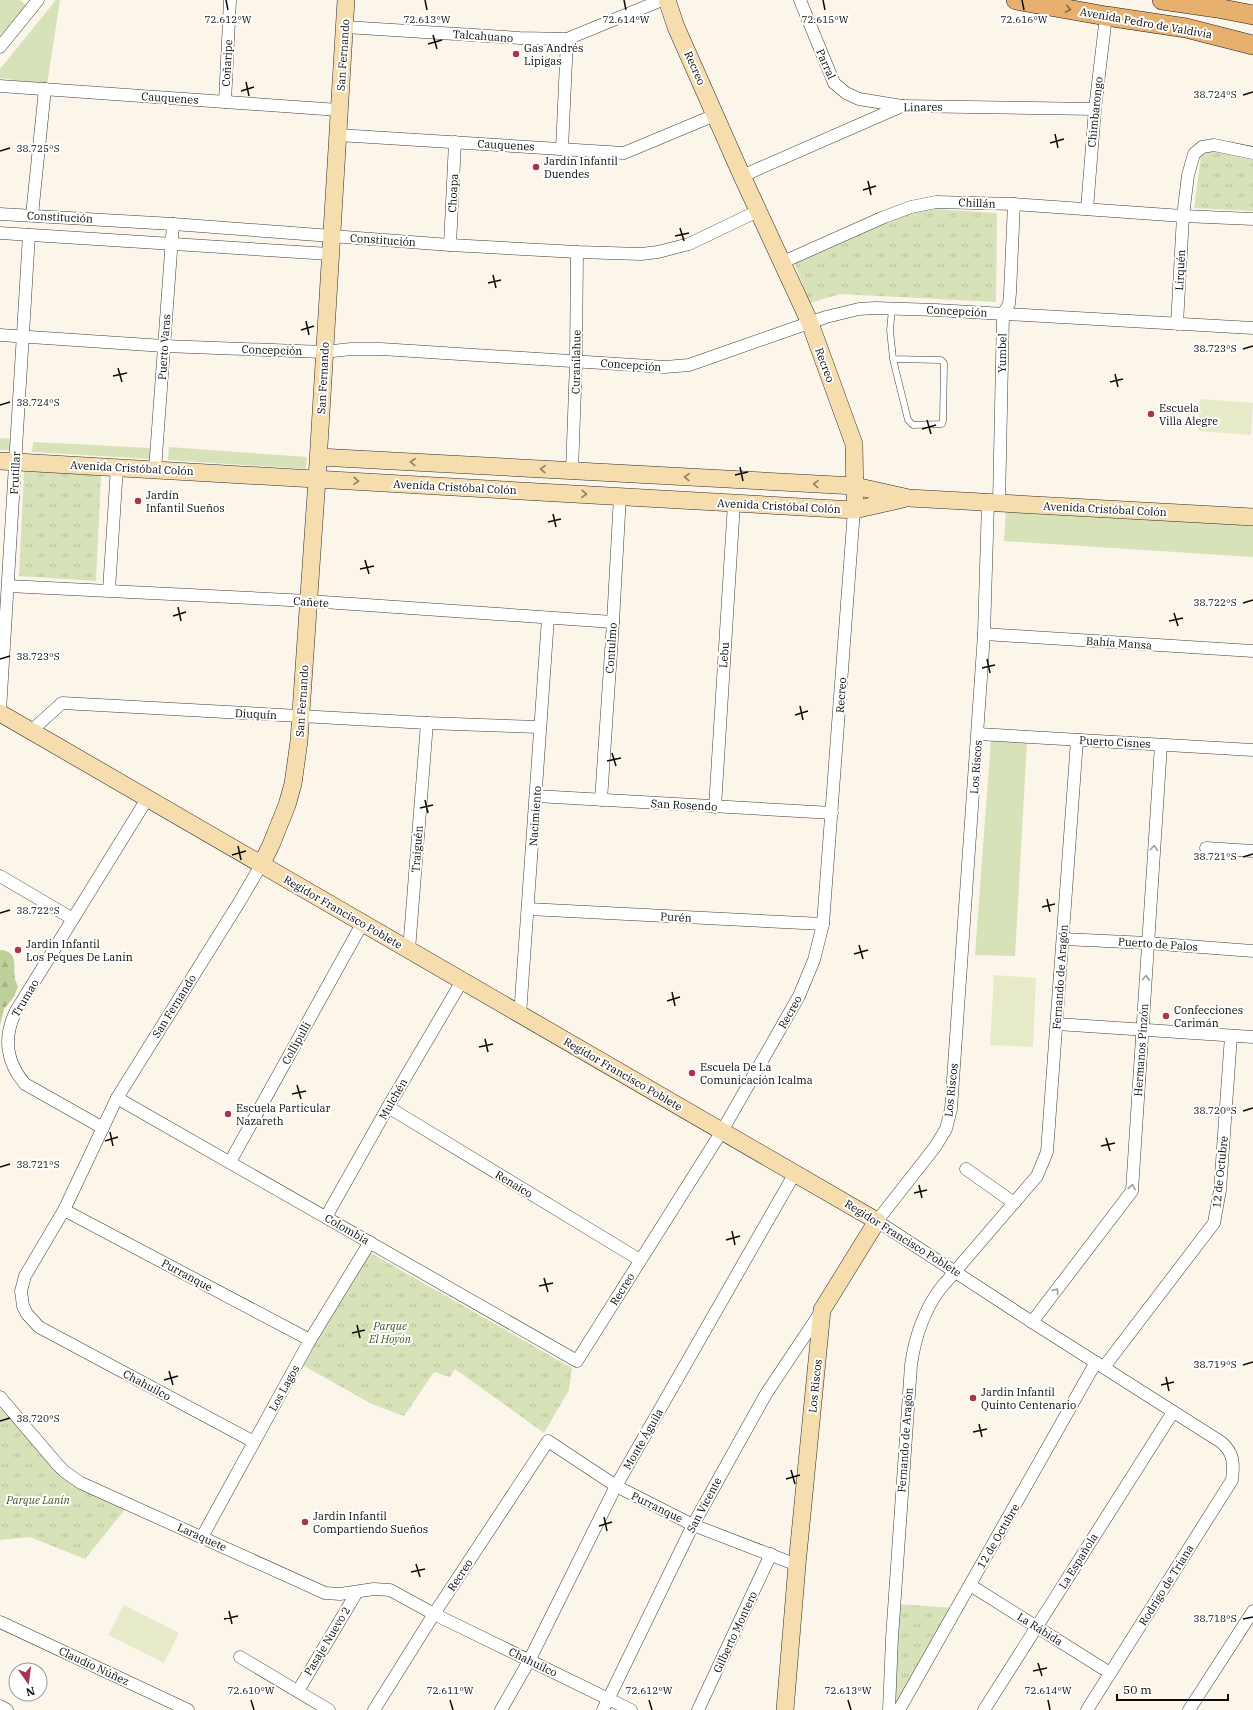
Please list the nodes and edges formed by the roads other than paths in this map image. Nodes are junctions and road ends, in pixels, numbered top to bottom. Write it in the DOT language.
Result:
graph roads {
  1 [pos="230,0"];
  2 [pos="346,0"];
  3 [pos="662,0"];
  4 [pos="667,0"];
  5 [pos="800,0"];
  6 [pos="1016,0"];
  7 [pos="1162,0"];
  8 [pos="34,1"];
  9 [pos="1218,4"];
  10 [pos="1253,15"];
  11 [pos="1106,16"];
  12 [pos="345,27"];
  13 [pos="567,39"];
  14 [pos="1253,44"];
  15 [pos="0,47"];
  16 [pos="0,86"];
  17 [pos="45,89"];
  18 [pos="225,102"];
  19 [pos="902,106"];
  20 [pos="1095,109"];
  21 [pos="339,110"];
  22 [pos="715,115"];
  23 [pos="338,135"];
  24 [pos="455,142"];
  25 [pos="562,149"];
  26 [pos="1253,153"];
  27 [pos="742,176"];
  28 [pos="1014,204"];
  29 [pos="1087,209"];
  30 [pos="758,211"];
  31 [pos="0,214"];
  32 [pos="32,215"];
  33 [pos="1183,216"];
  34 [pos="1253,218"];
  35 [pos="173,224"];
  36 [pos="0,233"];
  37 [pos="29,235"];
  38 [pos="331,236"];
  39 [pos="171,244"];
  40 [pos="450,245"];
  41 [pos="577,252"];
  42 [pos="330,254"];
  43 [pos="783,262"];
  44 [pos="892,309"];
  45 [pos="1003,314"];
  46 [pos="810,323"];
  47 [pos="1177,324"];
  48 [pos="1253,328"];
  49 [pos="0,335"];
  50 [pos="23,336"];
  51 [pos="164,346"];
  52 [pos="324,352"];
  53 [pos="893,358"];
  54 [pos="576,361"];
  55 [pos="319,457"];
  56 [pos="8,461"];
  57 [pos="117,468"];
  58 [pos="155,470"];
  59 [pos="572,471"];
  60 [pos="318,479"];
  61 [pos="855,486"];
  62 [pos="620,496"];
  63 [pos="909,498"];
  64 [pos="994,502"];
  65 [pos="734,503"];
  66 [pos="854,510"];
  67 [pos="1253,517"];
  68 [pos="8,586"];
  69 [pos="109,590"];
  70 [pos="309,601"];
  71 [pos="548,618"];
  72 [pos="613,622"];
  73 [pos="984,634"];
  74 [pos="1253,651"];
  75 [pos="0,712"];
  76 [pos="301,717"];
  77 [pos="427,723"];
  78 [pos="540,727"];
  79 [pos="31,731"];
  80 [pos="978,734"];
  81 [pos="1077,740"];
  82 [pos="1161,745"];
  83 [pos="1253,750"];
  84 [pos="536,796"];
  85 [pos="147,799"];
  86 [pos="600,800"];
  87 [pos="715,807"];
  88 [pos="832,813"];
  89 [pos="1206,848"];
  90 [pos="1253,851"];
  91 [pos="261,865"];
  92 [pos="0,876"];
  93 [pos="528,909"];
  94 [pos="73,919"];
  95 [pos="362,924"];
  96 [pos="823,924"];
  97 [pos="1063,939"];
  98 [pos="1148,943"];
  99 [pos="409,950"];
  100 [pos="1253,951"];
  101 [pos="462,981"];
  102 [pos="520,1015"];
  103 [pos="1057,1024"];
  104 [pos="1142,1031"];
  105 [pos="1231,1036"];
  106 [pos="1253,1037"];
  107 [pos="117,1098"];
  108 [pos="388,1107"];
  109 [pos="103,1128"];
  110 [pos="722,1131"];
  111 [pos="230,1162"];
  112 [pos="966,1169"];
  113 [pos="795,1173"];
  114 [pos="1014,1203"];
  115 [pos="64,1210"];
  116 [pos="326,1218"];
  117 [pos="877,1221"];
  118 [pos="370,1242"];
  119 [pos="640,1260"];
  120 [pos="956,1271"];
  121 [pos="822,1310"];
  122 [pos="1032,1322"];
  123 [pos="39,1327"];
  124 [pos="310,1340"];
  125 [pos="576,1361"];
  126 [pos="1100,1365"];
  127 [pos="0,1397"];
  128 [pos="1173,1412"];
  129 [pos="548,1441"];
  130 [pos="254,1442"];
  131 [pos="1232,1456"];
  132 [pos="616,1486"];
  133 [pos="693,1525"];
  134 [pos="202,1537"];
  135 [pos="771,1554"];
  136 [pos="797,1565"];
  137 [pos="970,1585"];
  138 [pos="357,1592"];
  139 [pos="1253,1611"];
  140 [pos="434,1614"];
  141 [pos="0,1622"];
  142 [pos="1036,1627"];
  143 [pos="240,1657"];
  144 [pos="529,1661"];
  145 [pos="1110,1673"];
  146 [pos="298,1691"];
  147 [pos="606,1705"];
  148 [pos="0,1706"];
  149 [pos="7,1710"];
  150 [pos="188,1710"];
  151 [pos="329,1710"];
  152 [pos="374,1710"];
  153 [pos="501,1710"];
  154 [pos="631,1710"];
  155 [pos="698,1710"];
  156 [pos="785,1710"];
  157 [pos="889,1710"];
  158 [pos="899,1710"];
  159 [pos="984,1710"];
  160 [pos="1087,1710"];
  161 [pos="1189,1710"];
  1 -- 18 [label="street, Coñaripe"];
  2 -- 12 [label="street, San Fernando"];
  3 -- 13 [label="street, Talcahuano"];
  4 -- 22 [label="street, Recreo"];
  5 -- 19 [label="street, Parral"];
  6 -- 11 [label="main road, Avenida Pedro de Valdivia, one-way"];
  7 -- 9 [label="main road"];
  8 -- 15 [label="street"];
  9 -- 10 [label="main road"];
  9 -- 14 [label="main road"];
  11 -- 14 [label="main road, Avenida Pedro de Valdivia"];
  11 -- 20 [label="street, Chimbarongo"];
  12 -- 13 [label="street, Talcahuano"];
  12 -- 21 [label="street, San Fernando"];
  13 -- 25 [label="street"];
  16 -- 17 [label="street, Cauquenes"];
  17 -- 18 [label="street, Cauquenes"];
  17 -- 32 [label="street"];
  18 -- 21 [label="street, Cauquenes"];
  19 -- 20 [label="street, Linares"];
  19 -- 27 [label="street, Linares"];
  20 -- 29 [label="street, Chimbarongo"];
  21 -- 23 [label="street, San Fernando"];
  22 -- 25 [label="street, Cauquenes"];
  22 -- 27 [label="street, Recreo"];
  23 -- 24 [label="street, Cauquenes"];
  23 -- 38 [label="street, San Fernando"];
  24 -- 25 [label="street, Cauquenes"];
  24 -- 40 [label="street, Choapa"];
  26 -- 33 [label="street"];
  27 -- 30 [label="street, Recreo"];
  28 -- 29 [label="street, Chillán"];
  28 -- 43 [label="street, Chillán"];
  28 -- 45 [label="street, Yumbel"];
  29 -- 33 [label="street, Chillán"];
  30 -- 41 [label="street, Constitución"];
  30 -- 43 [label="street, Recreo"];
  31 -- 32 [label="street, Constitución"];
  32 -- 35 [label="street, Constitución"];
  33 -- 34 [label="street, Chillán"];
  33 -- 47 [label="street, Lirquén"];
  35 -- 38 [label="street, Constitución"];
  35 -- 39 [label="street, Puerto Varas"];
  36 -- 37 [label="street, Constitución"];
  37 -- 39 [label="street, Constitución"];
  37 -- 50 [label="street, Frutillar"];
  38 -- 40 [label="street, Constitución"];
  38 -- 42 [label="street, San Fernando"];
  39 -- 42 [label="street, Constitución"];
  39 -- 51 [label="street, Puerto Varas"];
  40 -- 41 [label="street, Constitución"];
  41 -- 54 [label="street, Curanilahue"];
  42 -- 52 [label="street, San Fernando"];
  43 -- 46 [label="street, Recreo"];
  44 -- 45 [label="street, Concepción"];
  44 -- 46 [label="street, Concepción"];
  44 -- 53 [label="lane"];
  45 -- 47 [label="street, Concepción"];
  45 -- 64 [label="street, Yumbel"];
  46 -- 54 [label="street, Concepción"];
  46 -- 61 [label="street, Recreo"];
  47 -- 48 [label="street, Concepción"];
  49 -- 50 [label="street, Concepción"];
  50 -- 51 [label="street, Concepción"];
  50 -- 56 [label="street, Frutillar"];
  51 -- 52 [label="street, Concepción"];
  51 -- 58 [label="street, Puerto Varas"];
  52 -- 54 [label="street, Concepción"];
  52 -- 55 [label="street, San Fernando"];
  53 -- 53 [label="lane"];
  54 -- 59 [label="street, Curanilahue"];
  59 -- 55 [label="street, Avenida Cristóbal Colón, one-way"];
  55 -- 60 [label="street, San Fernando"];
  56 -- 57 [label="street, Avenida Cristóbal Colón"];
  56 -- 68 [label="street, Frutillar"];
  57 -- 58 [label="street, Avenida Cristóbal Colón"];
  57 -- 69 [label="street"];
  58 -- 60 [label="street, Avenida Cristóbal Colón"];
  61 -- 59 [label="street, Avenida Cristóbal Colón, one-way"];
  60 -- 62 [label="street, Avenida Cristóbal Colón, one-way"];
  60 -- 70 [label="street, San Fernando"];
  61 -- 63 [label="street, Avenida Cristóbal Colón"];
  61 -- 66 [label="street, Recreo"];
  62 -- 65 [label="street, Avenida Cristóbal Colón"];
  62 -- 72 [label="street, Contulmo"];
  63 -- 64 [label="street, Avenida Cristóbal Colón"];
  63 -- 66 [label="street, Avenida Cristóbal Colón"];
  64 -- 67 [label="street, Avenida Cristóbal Colón"];
  64 -- 73 [label="street, Los Riscos"];
  65 -- 66 [label="street, Avenida Cristóbal Colón"];
  65 -- 87 [label="street, Lebu"];
  66 -- 88 [label="street, Recreo"];
  68 -- 69 [label="street, Cañete"];
  68 -- 75 [label="street, Frutillar"];
  69 -- 70 [label="street, Cañete"];
  70 -- 71 [label="street, Cañete"];
  70 -- 76 [label="street, San Fernando"];
  71 -- 72 [label="street, Cañete"];
  71 -- 78 [label="street, Nacimiento"];
  72 -- 86 [label="street, Contulmo"];
  73 -- 74 [label="street, Bahía Mansa"];
  73 -- 80 [label="street, Los Riscos"];
  75 -- 79 [label="street, Regidor Francisco Poblete"];
  76 -- 77 [label="street, Diuquín"];
  76 -- 79 [label="street, Diuquín"];
  76 -- 91 [label="street, San Fernando"];
  77 -- 78 [label="street, Diuquín"];
  77 -- 99 [label="street, Traiguén"];
  78 -- 84 [label="street, Nacimiento"];
  79 -- 85 [label="street, Regidor Francisco Poblete"];
  80 -- 81 [label="street, Puerto Cisnes"];
  80 -- 117 [label="street, Los Riscos"];
  81 -- 82 [label="street, Puerto Cisnes"];
  81 -- 97 [label="street, Fernando de Aragón"];
  82 -- 83 [label="street, Puerto Cisnes"];
  98 -- 82 [label="street, Hermanos Pinzón, one-way"];
  84 -- 86 [label="street, San Rosendo"];
  84 -- 93 [label="street, Nacimiento"];
  85 -- 91 [label="street, Regidor Francisco Poblete"];
  85 -- 94 [label="street, Trumao"];
  86 -- 87 [label="street, San Rosendo"];
  87 -- 88 [label="street, San Rosendo"];
  88 -- 96 [label="street, Recreo"];
  89 -- 90 [label="street"];
  91 -- 95 [label="street, Regidor Francisco Poblete"];
  91 -- 107 [label="street, San Fernando"];
  92 -- 94 [label="street"];
  93 -- 96 [label="street, Purén"];
  93 -- 102 [label="street, Nacimiento"];
  94 -- 109 [label="street, Trumao"];
  95 -- 99 [label="street, Regidor Francisco Poblete"];
  95 -- 111 [label="street, Collipulli"];
  96 -- 110 [label="street, Recreo"];
  97 -- 98 [label="street, Puerto de Palos"];
  97 -- 103 [label="street, Fernando de Aragón"];
  98 -- 100 [label="street, Puerto de Palos"];
  104 -- 98 [label="street, Hermanos Pinzón, one-way"];
  99 -- 101 [label="street, Regidor Francisco Poblete"];
  101 -- 102 [label="street, Regidor Francisco Poblete"];
  101 -- 108 [label="street, Mulchén"];
  102 -- 110 [label="street, Regidor Francisco Poblete"];
  103 -- 104 [label="street"];
  103 -- 114 [label="street, Fernando de Aragón"];
  104 -- 105 [label="street"];
  122 -- 104 [label="street, Hermanos Pinzón, one-way"];
  105 -- 106 [label="street"];
  105 -- 126 [label="street, 12 de Octubre"];
  107 -- 109 [label="street, San Fernando"];
  107 -- 111 [label="street, Colombia"];
  108 -- 116 [label="street, Mulchén"];
  108 -- 119 [label="street, Renaico"];
  109 -- 115 [label="street, San Fernando"];
  110 -- 113 [label="street, Regidor Francisco Poblete"];
  110 -- 119 [label="street, Recreo"];
  111 -- 116 [label="street, Colombia"];
  112 -- 114 [label="street"];
  113 -- 117 [label="street, Regidor Francisco Poblete"];
  113 -- 132 [label="street, Monte Águila"];
  114 -- 120 [label="street, Fernando de Aragón"];
  115 -- 123 [label="street, San Fernando"];
  115 -- 124 [label="street, Purranque"];
  116 -- 118 [label="street, Colombia"];
  117 -- 120 [label="street, Regidor Francisco Poblete"];
  117 -- 121 [label="street, Los Riscos"];
  118 -- 124 [label="street, Los Lagos"];
  118 -- 125 [label="street, Colombia"];
  119 -- 125 [label="street, Recreo"];
  120 -- 122 [label="street, Regidor Francisco Poblete"];
  120 -- 157 [label="street, Fernando de Aragón"];
  121 -- 133 [label="street, San Vicente"];
  121 -- 136 [label="street, Los Riscos"];
  122 -- 126 [label="street, Regidor Francisco Poblete"];
  123 -- 130 [label="street, Chahuilco"];
  124 -- 130 [label="street, Los Lagos"];
  126 -- 128 [label="street, Regidor Francisco Poblete"];
  126 -- 137 [label="street, 12 de Octubre"];
  127 -- 134 [label="street, Laraquete"];
  128 -- 131 [label="street, Regidor Francisco Poblete"];
  128 -- 142 [label="street, La Española"];
  129 -- 132 [label="street, Purranque"];
  129 -- 140 [label="street, Recreo"];
  130 -- 134 [label="street, Los Lagos"];
  131 -- 145 [label="street, Rodrigo de Triana"];
  132 -- 133 [label="street, Purranque"];
  132 -- 144 [label="street, Monte Águila"];
  133 -- 135 [label="street, Purranque"];
  133 -- 147 [label="street, San Vicente"];
  134 -- 138 [label="street, Laraquete"];
  135 -- 136 [label="street, Purranque"];
  135 -- 155 [label="street, Gilberto Montero"];
  136 -- 156 [label="street, Los Riscos"];
  137 -- 142 [label="street, La Rábida"];
  137 -- 158 [label="street, 12 de Octubre"];
  138 -- 140 [label="street, Laraquete"];
  138 -- 146 [label="street, Pasaje Nuevo 2"];
  139 -- 161 [label="street"];
  140 -- 144 [label="street, Chahuilco"];
  140 -- 152 [label="street, Recreo"];
  141 -- 150 [label="street, Claudio Núñez"];
  142 -- 145 [label="street, La Rábida"];
  142 -- 159 [label="street, La Española"];
  143 -- 146 [label="street"];
  144 -- 147 [label="street, Chahuilco"];
  144 -- 153 [label="street, Monte Águila"];
  145 -- 160 [label="street, Rodrigo de Triana"];
  146 -- 151 [label="street"];
  147 -- 154 [label="street, Chahuilco"];
  148 -- 149 [label="street"];
}
